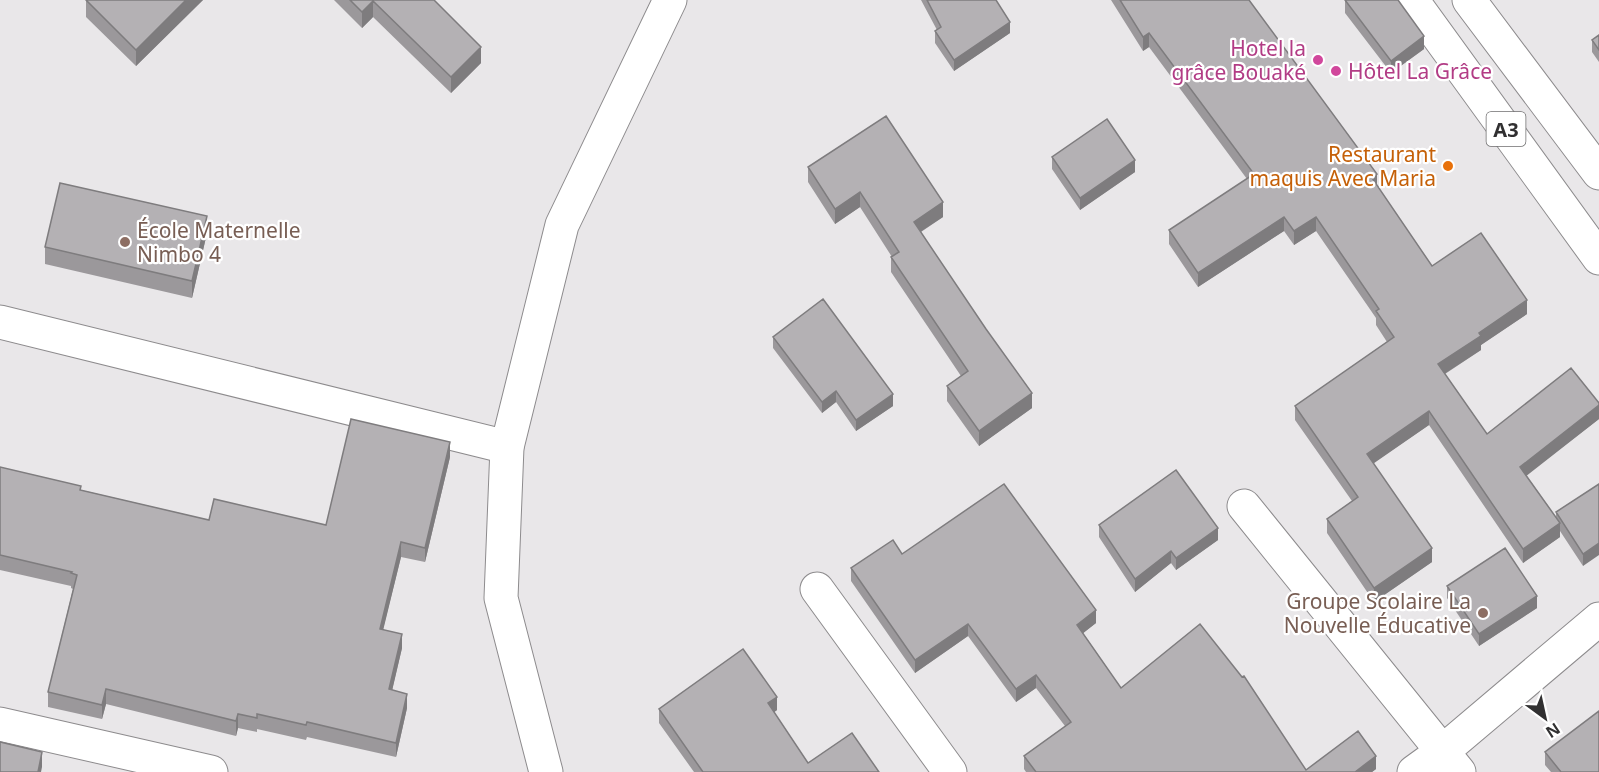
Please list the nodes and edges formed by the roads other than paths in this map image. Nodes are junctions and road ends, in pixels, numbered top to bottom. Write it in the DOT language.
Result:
graph roads {
  1 [pos="670,0"];
  2 [pos="1412,0"];
  3 [pos="1469,0"];
  4 [pos="1599,173"];
  5 [pos="1599,258"];
  6 [pos="0,322"];
  7 [pos="507,447"];
  8 [pos="1244,506"];
  9 [pos="817,589"];
  10 [pos="1599,619"];
  11 [pos="0,724"];
  12 [pos="1451,761"];
  13 [pos="192,770"];
  14 [pos="546,772"];
  15 [pos="950,772"];
  16 [pos="1414,772"];
  1 -- 7 [label="main road"];
  2 -- 5 [label="main road, A3"];
  3 -- 4 [label="main road, A3"];
  6 -- 7 [label="main road"];
  7 -- 14 [label="main road"];
  8 -- 12 [label="main road"];
  9 -- 15 [label="main road"];
  10 -- 12 [label="main road"];
  11 -- 13 [label="main road"];
  12 -- 16 [label="main road"];
}
